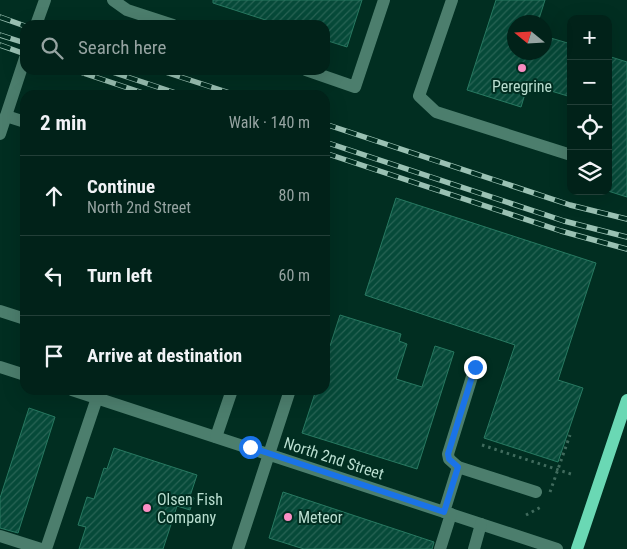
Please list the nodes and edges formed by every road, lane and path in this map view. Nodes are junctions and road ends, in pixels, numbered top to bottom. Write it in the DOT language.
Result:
graph roads {
  1 [pos="45,0"];
  2 [pos="113,0"];
  3 [pos="384,0"];
  4 [pos="452,0"];
  5 [pos="38,20"];
  6 [pos="157,20"];
  7 [pos="20,73"];
  8 [pos="320,75"];
  9 [pos="6,116"];
  10 [pos="20,120"];
  11 [pos="0,134"];
  12 [pos="567,154"];
  13 [pos="0,311"];
  14 [pos="20,318"];
  15 [pos="0,367"];
  16 [pos="475,367"];
  17 [pos="20,373"];
  18 [pos="89,395"];
  19 [pos="230,395"];
  20 [pos="288,395"];
  21 [pos="97,398"];
  22 [pos="627,400"];
  23 [pos="570,435"];
  24 [pos="216,436"];
  25 [pos="482,445"];
  26 [pos="270,454"];
  27 [pos="458,467"];
  28 [pos="558,470"];
  29 [pos="571,474"];
  30 [pos="536,492"];
  31 [pos="549,496"];
  32 [pos="546,504"];
  33 [pos="448,513"];
  34 [pos="526,515"];
  35 [pos="481,524"];
  36 [pos="0,536"];
  37 [pos="40,549"];
  38 [pos="46,549"];
  39 [pos="238,549"];
  40 [pos="440,549"];
  41 [pos="474,549"];
  42 [pos="557,549"];
  43 [pos="577,549"];
  1 -- 5 [label="street"];
  2 -- 6 [label="street"];
  3 -- 8 [label="street"];
  4 -- 12 [label="street"];
  7 -- 9 [label="street"];
  9 -- 10 [label="street"];
  9 -- 11 [label="street"];
  13 -- 14 [label="street"];
  15 -- 17 [label="street"];
  16 -- 27 [label="street"];
  18 -- 21 [label="street, North 2nd Street"];
  19 -- 24 [label="street"];
  20 -- 26 [label="street"];
  21 -- 24 [label="street, North 2nd Street"];
  21 -- 38 [label="street"];
  22 -- 43 [label="main road"];
  23 -- 28 [label="path"];
  24 -- 26 [label="street, North 2nd Street"];
  25 -- 28 [label="path"];
  26 -- 33 [label="street, North 2nd Street"];
  26 -- 39 [label="street"];
  27 -- 30 [label="street"];
  27 -- 33 [label="street"];
  28 -- 29 [label="path"];
  28 -- 31 [label="path"];
  32 -- 34 [label="path"];
  33 -- 35 [label="street, North 2nd Street"];
  33 -- 40 [label="street"];
  35 -- 41 [label="street"];
  35 -- 42 [label="street, North 2nd Street"];
  36 -- 37 [label="street"];
}
